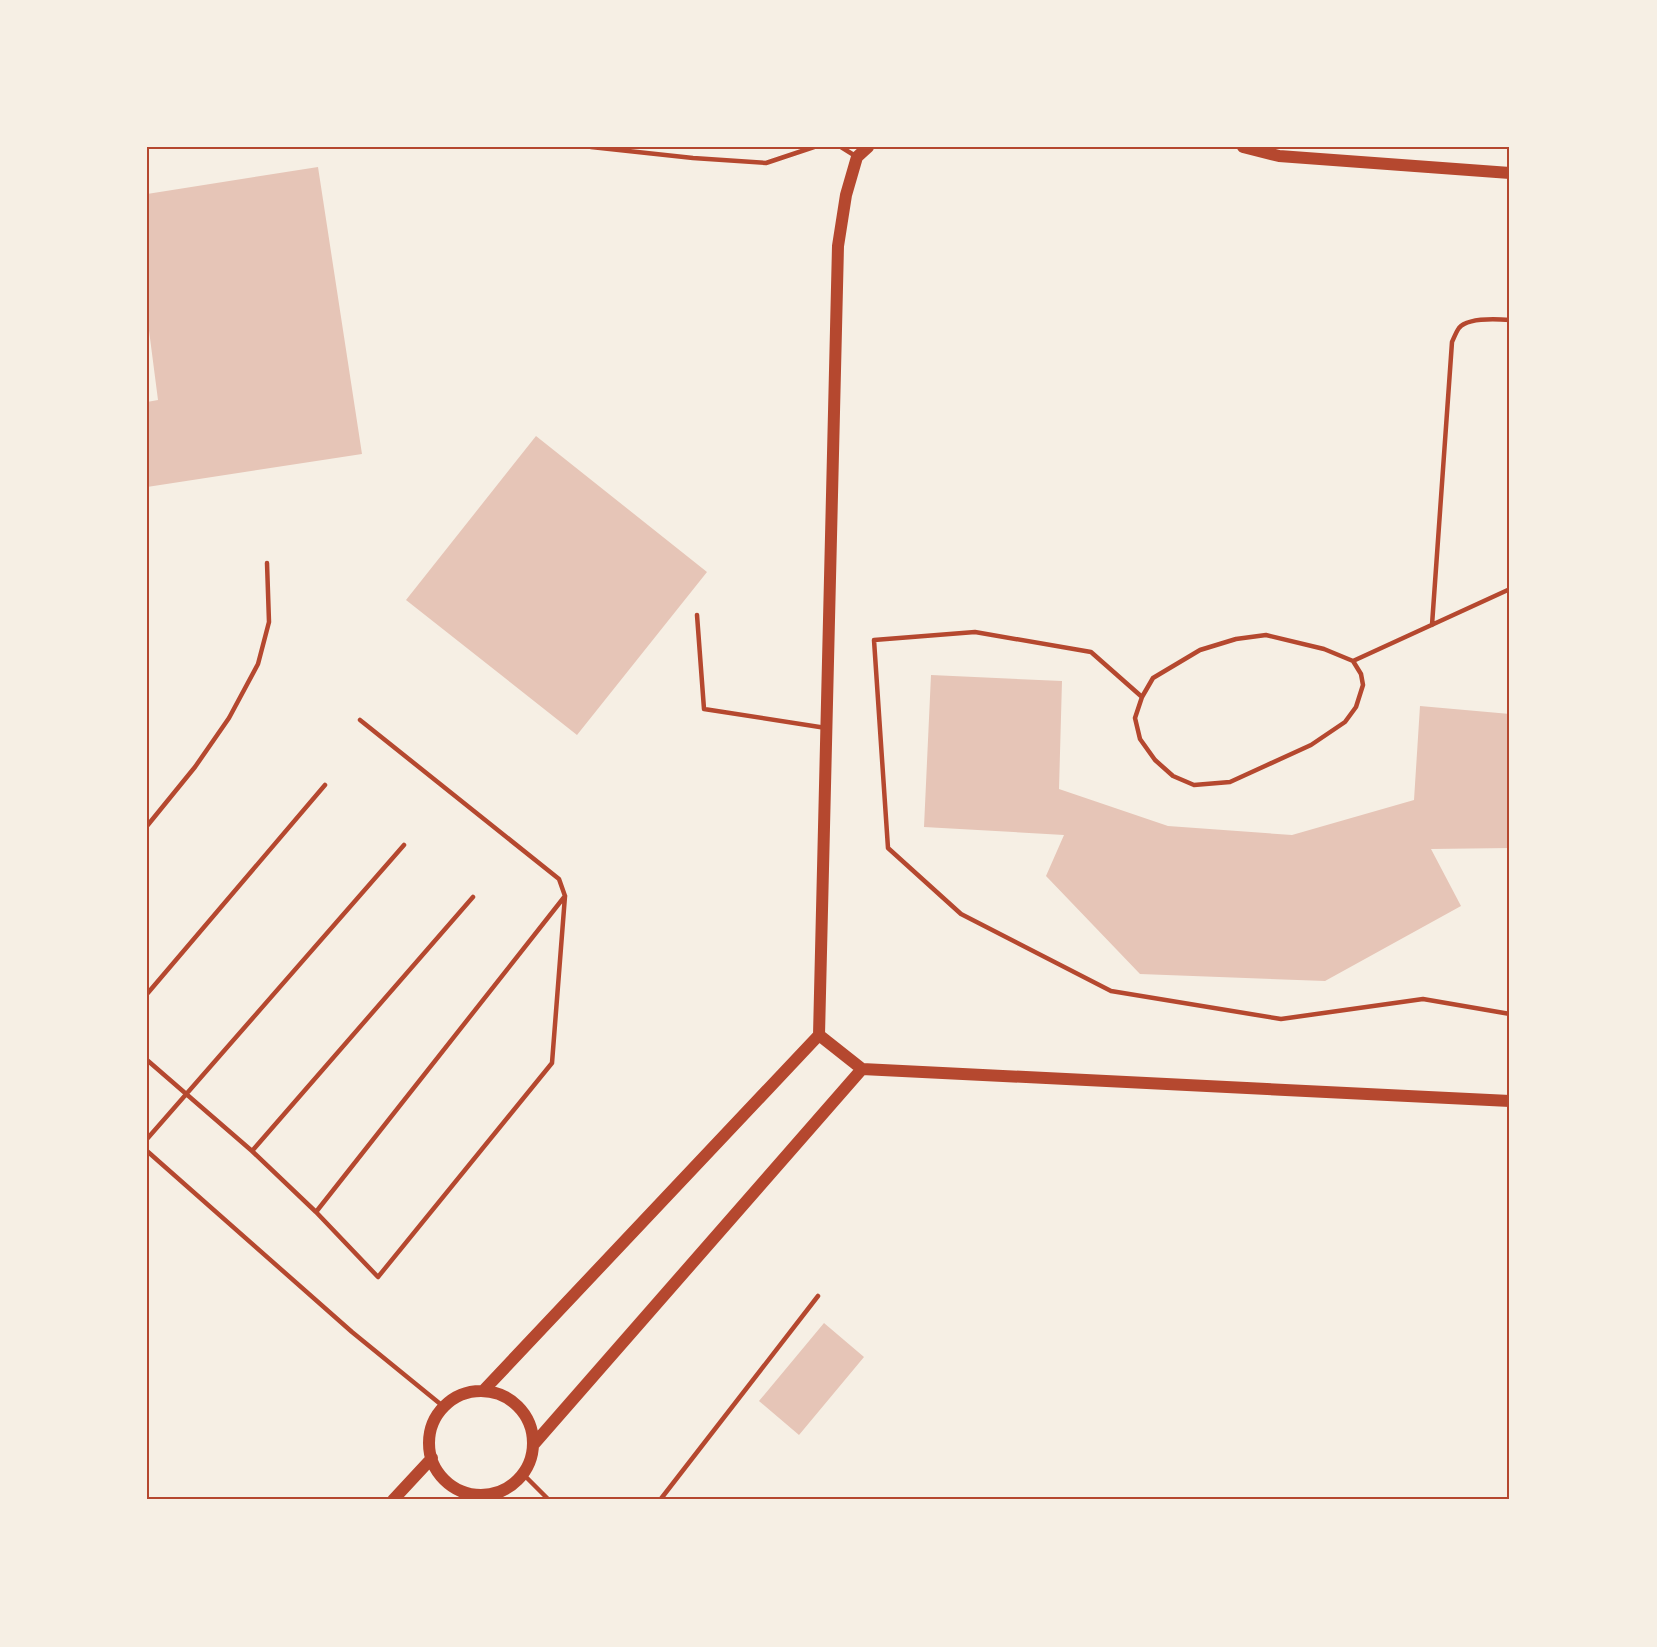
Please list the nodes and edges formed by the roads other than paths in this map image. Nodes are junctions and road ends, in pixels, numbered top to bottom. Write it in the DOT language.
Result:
graph roads {
  1 [pos="591,147"];
  2 [pos="814,147"];
  3 [pos="841,147"];
  4 [pos="868,147"];
  5 [pos="1243,147"];
  6 [pos="857,157"];
  7 [pos="1510,173"];
  8 [pos="1510,320"];
  9 [pos="267,563"];
  10 [pos="1510,589"];
  11 [pos="697,615"];
  12 [pos="1432,625"];
  13 [pos="1353,661"];
  14 [pos="1142,697"];
  15 [pos="360,720"];
  16 [pos="826,728"];
  17 [pos="325,785"];
  18 [pos="147,826"];
  19 [pos="404,845"];
  20 [pos="565,896"];
  21 [pos="473,897"];
  22 [pos="147,994"];
  23 [pos="1510,1014"];
  24 [pos="819,1035"];
  25 [pos="147,1060"];
  26 [pos="862,1069"];
  27 [pos="185,1094"];
  28 [pos="1510,1101"];
  29 [pos="147,1139"];
  30 [pos="147,1151"];
  31 [pos="252,1151"];
  32 [pos="316,1212"];
  33 [pos="818,1296"];
  34 [pos="483,1391"];
  35 [pos="444,1407"];
  36 [pos="534,1444"];
  37 [pos="432,1458"];
  38 [pos="524,1475"];
  39 [pos="477,1498"];
  40 [pos="393,1500"];
  41 [pos="549,1500"];
  42 [pos="660,1500"];
  1 -- 2 [label="lane"];
  3 -- 6 [label="lane"];
  4 -- 6 [label="main road"];
  5 -- 7 [label="main road"];
  6 -- 16 [label="main road"];
  8 -- 12 [label="lane"];
  9 -- 18 [label="lane"];
  10 -- 12 [label="lane"];
  11 -- 16 [label="lane"];
  12 -- 13 [label="lane"];
  13 -- 14 [label="lane"];
  13 -- 14 [label="lane"];
  14 -- 23 [label="lane"];
  15 -- 20 [label="lane"];
  16 -- 24 [label="main road"];
  17 -- 22 [label="lane"];
  19 -- 27 [label="lane"];
  20 -- 32 [label="lane"];
  20 -- 32 [label="lane"];
  21 -- 31 [label="lane"];
  24 -- 26 [label="main road"];
  24 -- 34 [label="main road"];
  25 -- 27 [label="lane"];
  26 -- 28 [label="main road"];
  26 -- 36 [label="main road"];
  27 -- 29 [label="lane"];
  27 -- 31 [label="lane"];
  30 -- 35 [label="lane"];
  31 -- 32 [label="lane"];
  33 -- 42 [label="lane"];
  34 -- 35 [label="main road"];
  34 -- 36 [label="main road"];
  35 -- 37 [label="main road"];
  36 -- 38 [label="main road"];
  37 -- 39 [label="main road"];
  37 -- 40 [label="main road"];
  38 -- 39 [label="main road"];
  38 -- 41 [label="lane"];
}
